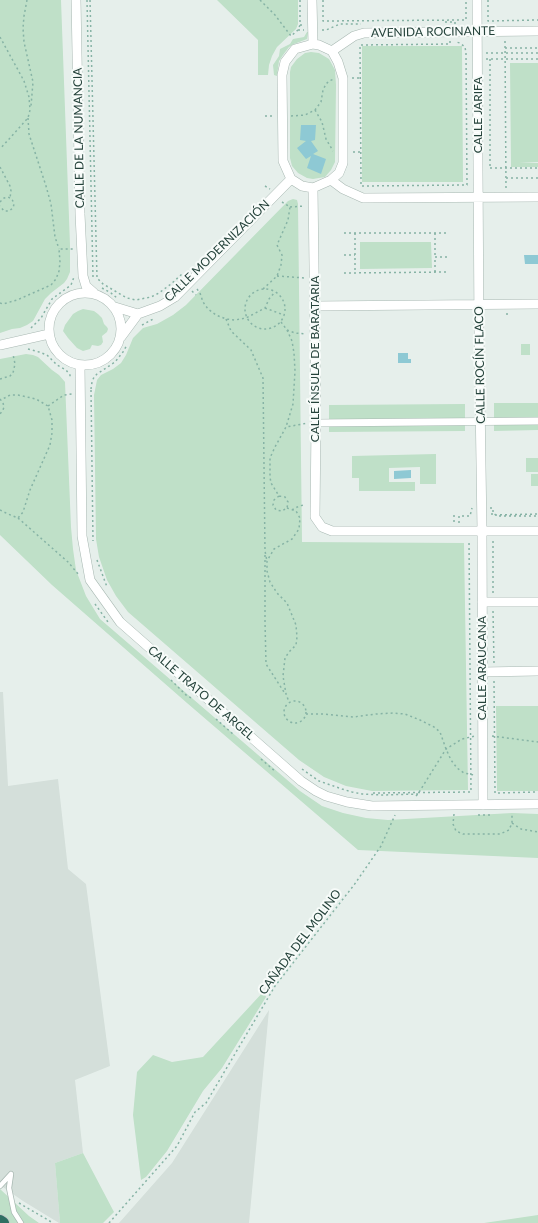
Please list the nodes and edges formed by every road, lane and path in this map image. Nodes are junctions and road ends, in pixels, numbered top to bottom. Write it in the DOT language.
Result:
graph roads {
  1 [pos="27,0"];
  2 [pos="76,0"];
  3 [pos="89,0"];
  4 [pos="260,0"];
  5 [pos="312,0"];
  6 [pos="322,0"];
  7 [pos="466,0"];
  8 [pos="477,0"];
  9 [pos="488,0"];
  10 [pos="538,20"];
  11 [pos="505,21"];
  12 [pos="300,25"];
  13 [pos="505,31"];
  14 [pos="538,31"];
  15 [pos="477,32"];
  16 [pos="0,37"];
  17 [pos="456,42"];
  18 [pos="312,44"];
  19 [pos="450,44"];
  20 [pos="505,48"];
  21 [pos="538,48"];
  22 [pos="332,51"];
  23 [pos="466,53"];
  24 [pos="505,53"];
  25 [pos="538,53"];
  26 [pos="477,56"];
  27 [pos="466,59"];
  28 [pos="490,59"];
  29 [pos="505,59"];
  30 [pos="538,59"];
  31 [pos="343,78"];
  32 [pos="360,78"];
  33 [pos="30,110"];
  34 [pos="315,110"];
  35 [pos="265,116"];
  36 [pos="282,116"];
  37 [pos="28,118"];
  38 [pos="0,149"];
  39 [pos="343,152"];
  40 [pos="361,152"];
  41 [pos="0,167"];
  42 [pos="490,168"];
  43 [pos="506,168"];
  44 [pos="538,168"];
  45 [pos="466,169"];
  46 [pos="478,169"];
  47 [pos="506,178"];
  48 [pos="538,178"];
  49 [pos="291,180"];
  50 [pos="331,180"];
  51 [pos="265,186"];
  52 [pos="313,188"];
  53 [pos="275,195"];
  54 [pos="538,197"];
  55 [pos="10,198"];
  56 [pos="478,198"];
  57 [pos="506,198"];
  58 [pos="0,202"];
  59 [pos="0,206"];
  60 [pos="448,232"];
  61 [pos="344,233"];
  62 [pos="355,233"];
  63 [pos="435,233"];
  64 [pos="59,249"];
  65 [pos="71,249"];
  66 [pos="82,255"];
  67 [pos="93,255"];
  68 [pos="344,255"];
  69 [pos="355,255"];
  70 [pos="435,257"];
  71 [pos="449,257"];
  72 [pos="355,272"];
  73 [pos="435,272"];
  74 [pos="449,272"];
  75 [pos="344,273"];
  76 [pos="79,276"];
  77 [pos="277,276"];
  78 [pos="93,278"];
  79 [pos="314,278"];
  80 [pos="188,283"];
  81 [pos="263,289"];
  82 [pos="97,291"];
  83 [pos="275,292"];
  84 [pos="74,294"];
  85 [pos="196,296"];
  86 [pos="0,303"];
  87 [pos="116,303"];
  88 [pos="538,304"];
  89 [pos="479,305"];
  90 [pos="314,306"];
  91 [pos="265,308"];
  92 [pos="138,314"];
  93 [pos="284,316"];
  94 [pos="158,317"];
  95 [pos="246,318"];
  96 [pos="226,319"];
  97 [pos="281,322"];
  98 [pos="140,327"];
  99 [pos="30,329"];
  100 [pos="49,334"];
  101 [pos="124,340"];
  102 [pos="0,345"];
  103 [pos="28,349"];
  104 [pos="13,354"];
  105 [pos="80,365"];
  106 [pos="0,380"];
  107 [pos="71,380"];
  108 [pos="91,390"];
  109 [pos="80,392"];
  110 [pos="91,395"];
  111 [pos="94,395"];
  112 [pos="1,400"];
  113 [pos="48,406"];
  114 [pos="0,414"];
  115 [pos="480,421"];
  116 [pos="538,421"];
  117 [pos="316,423"];
  118 [pos="286,426"];
  119 [pos="279,496"];
  120 [pos="304,505"];
  121 [pos="492,506"];
  122 [pos="287,508"];
  123 [pos="0,510"];
  124 [pos="292,510"];
  125 [pos="538,514"];
  126 [pos="18,518"];
  127 [pos="482,531"];
  128 [pos="538,531"];
  129 [pos="464,539"];
  130 [pos="94,546"];
  131 [pos="265,551"];
  132 [pos="96,560"];
  133 [pos="267,561"];
  134 [pos="80,573"];
  135 [pos="110,592"];
  136 [pos="482,602"];
  137 [pos="538,602"];
  138 [pos="94,603"];
  139 [pos="109,623"];
  140 [pos="538,671"];
  141 [pos="482,672"];
  142 [pos="166,676"];
  143 [pos="286,694"];
  144 [pos="195,701"];
  145 [pos="289,702"];
  146 [pos="306,714"];
  147 [pos="216,720"];
  148 [pos="482,735"];
  149 [pos="471,737"];
  150 [pos="237,738"];
  151 [pos="538,742"];
  152 [pos="446,749"];
  153 [pos="258,756"];
  154 [pos="300,767"];
  155 [pos="279,774"];
  156 [pos="471,775"];
  157 [pos="483,775"];
  158 [pos="512,792"];
  159 [pos="373,793"];
  160 [pos="418,794"];
  161 [pos="538,804"];
  162 [pos="454,805"];
  163 [pos="483,805"];
  164 [pos="512,805"];
  165 [pos="404,806"];
  166 [pos="512,823"];
  167 [pos="538,832"];
  168 [pos="0,1186"];
  169 [pos="11,1198"];
  170 [pos="0,1221"];
  171 [pos="3,1223"];
  172 [pos="21,1223"];
  173 [pos="53,1223"];
  174 [pos="109,1223"];
  1 -- 33 [label="path"];
  2 -- 66 [label="street, CALLE DE LA NUMANCIA"];
  3 -- 67 [label="path"];
  3 -- 80 [label="path"];
  4 -- 12 [label="path"];
  5 -- 18 [label="street"];
  6 -- 7 [label="path"];
  8 -- 15 [label="street, CALLE JARIFA"];
  9 -- 11 [label="path"];
  10 -- 11 [label="path"];
  11 -- 13 [label="path"];
  13 -- 14 [label="street, AVENIDA ROCINANTE"];
  13 -- 15 [label="street, AVENIDA ROCINANTE"];
  13 -- 20 [label="path"];
  15 -- 22 [label="street, AVENIDA ROCINANTE"];
  15 -- 26 [label="street, CALLE JARIFA"];
  16 -- 33 [label="path"];
  17 -- 23 [label="path"];
  18 -- 22 [label="street"];
  18 -- 36 [label="street"];
  19 -- 32 [label="path"];
  20 -- 21 [label="path"];
  20 -- 24 [label="path"];
  22 -- 31 [label="street"];
  23 -- 26 [label="path"];
  23 -- 27 [label="path"];
  24 -- 25 [label="path"];
  24 -- 26 [label="path"];
  24 -- 29 [label="path"];
  26 -- 27 [label="path"];
  26 -- 28 [label="path"];
  26 -- 46 [label="street, CALLE JARIFA"];
  27 -- 45 [label="path"];
  28 -- 29 [label="path"];
  28 -- 42 [label="path"];
  29 -- 30 [label="path"];
  29 -- 43 [label="path"];
  31 -- 32 [label="path"];
  31 -- 34 [label="path"];
  31 -- 39 [label="street"];
  32 -- 40 [label="path"];
  33 -- 37 [label="path"];
  34 -- 36 [label="path"];
  34 -- 39 [label="path"];
  35 -- 36 [label="path"];
  36 -- 49 [label="street"];
  37 -- 38 [label="path"];
  37 -- 64 [label="path"];
  39 -- 40 [label="path"];
  39 -- 50 [label="street"];
  40 -- 45 [label="path"];
  41 -- 55 [label="path"];
  42 -- 43 [label="path"];
  42 -- 46 [label="path"];
  43 -- 44 [label="path"];
  43 -- 47 [label="path"];
  45 -- 46 [label="path"];
  46 -- 56 [label="street, CALLE JARIFA"];
  47 -- 48 [label="path"];
  47 -- 57 [label="path"];
  49 -- 52 [label="street"];
  49 -- 53 [label="street, CALLE MODERNIZACIÓN"];
  50 -- 52 [label="street"];
  50 -- 56 [label="street"];
  51 -- 53 [label="path"];
  52 -- 79 [label="street, CALLE ÍNSULA DE BARATARIA"];
  53 -- 77 [label="path"];
  53 -- 80 [label="street, CALLE MODERNIZACIÓN"];
  54 -- 57 [label="street"];
  55 -- 58 [label="path"];
  55 -- 59 [label="path"];
  56 -- 57 [label="street"];
  56 -- 89 [label="street, CALLE ROCÍN FLACO"];
  60 -- 63 [label="path"];
  61 -- 62 [label="path"];
  62 -- 63 [label="path"];
  62 -- 69 [label="path"];
  63 -- 70 [label="path"];
  64 -- 65 [label="path"];
  64 -- 86 [label="path"];
  66 -- 67 [label="path"];
  66 -- 76 [label="street, CALLE DE LA NUMANCIA"];
  67 -- 78 [label="path"];
  68 -- 69 [label="path"];
  69 -- 72 [label="path"];
  70 -- 71 [label="path"];
  70 -- 73 [label="path"];
  72 -- 73 [label="path"];
  72 -- 75 [label="path"];
  73 -- 74 [label="path"];
  76 -- 82 [label="street, CALLE DE LA NUMANCIA"];
  76 -- 84 [label="street, CALLE DE LA NUMANCIA"];
  76 -- 99 [label="path"];
  77 -- 79 [label="path"];
  77 -- 81 [label="path"];
  79 -- 90 [label="street, CALLE ÍNSULA DE BARATARIA"];
  80 -- 85 [label="path"];
  80 -- 92 [label="street, CALLE MODERNIZACIÓN"];
  80 -- 96 [label="path"];
  81 -- 83 [label="path"];
  81 -- 95 [label="path"];
  82 -- 84 [label="street"];
  82 -- 87 [label="street"];
  82 -- 87 [label="path"];
  83 -- 91 [label="path"];
  83 -- 93 [label="path"];
  84 -- 100 [label="street"];
  87 -- 92 [label="street"];
  87 -- 101 [label="street"];
  88 -- 89 [label="street"];
  89 -- 90 [label="street"];
  89 -- 115 [label="street, CALLE ROCÍN FLACO"];
  90 -- 117 [label="street, CALLE ÍNSULA DE BARATARIA"];
  91 -- 93 [label="path"];
  91 -- 95 [label="path"];
  92 -- 101 [label="street"];
  93 -- 97 [label="path"];
  94 -- 98 [label="path"];
  95 -- 96 [label="path"];
  95 -- 97 [label="path"];
  96 -- 131 [label="path"];
  97 -- 118 [label="path"];
  100 -- 102 [label="street"];
  100 -- 105 [label="street"];
  101 -- 105 [label="street"];
  101 -- 108 [label="path"];
  103 -- 107 [label="path"];
  104 -- 106 [label="path"];
  105 -- 109 [label="street, CALLE TRATO DE ARGEL"];
  108 -- 109 [label="path"];
  108 -- 110 [label="path"];
  109 -- 110 [label="path"];
  109 -- 113 [label="path"];
  109 -- 165 [label="street, CALLE TRATO DE ARGEL"];
  110 -- 111 [label="path"];
  110 -- 130 [label="path"];
  112 -- 113 [label="path"];
  112 -- 114 [label="path"];
  113 -- 126 [label="path"];
  115 -- 116 [label="street"];
  115 -- 117 [label="street"];
  115 -- 127 [label="street, CALLE ROCÍN FLACO"];
  117 -- 118 [label="path"];
  117 -- 127 [label="street, CALLE ÍNSULA DE BARATARIA"];
  118 -- 119 [label="path"];
  119 -- 122 [label="path"];
  119 -- 122 [label="path"];
  120 -- 124 [label="path"];
  121 -- 125 [label="path"];
  122 -- 124 [label="path"];
  123 -- 126 [label="path"];
  124 -- 133 [label="path"];
  126 -- 134 [label="path"];
  127 -- 128 [label="street"];
  127 -- 136 [label="street, CALLE ARAUCANA"];
  129 -- 149 [label="path"];
  131 -- 133 [label="path"];
  131 -- 143 [label="path"];
  132 -- 135 [label="path"];
  133 -- 143 [label="path"];
  136 -- 137 [label="street"];
  136 -- 141 [label="street, CALLE ARAUCANA"];
  138 -- 139 [label="path"];
  140 -- 141 [label="street"];
  141 -- 148 [label="street, CALLE ARAUCANA"];
  142 -- 144 [label="path"];
  143 -- 145 [label="path"];
  145 -- 146 [label="path"];
  145 -- 146 [label="path"];
  146 -- 152 [label="path"];
  147 -- 150 [label="path"];
  148 -- 149 [label="path, CAÑADA DEL MOLINO"];
  148 -- 151 [label="path, CAÑADA DEL MOLINO"];
  148 -- 157 [label="street, CALLE ARAUCANA"];
  149 -- 152 [label="path, CAÑADA DEL MOLINO"];
  149 -- 156 [label="path"];
  152 -- 156 [label="path"];
  152 -- 160 [label="path, CAÑADA DEL MOLINO"];
  153 -- 155 [label="path"];
  154 -- 160 [label="path"];
  156 -- 157 [label="path"];
  156 -- 160 [label="path"];
  157 -- 163 [label="street, CALLE ARAUCANA"];
  158 -- 164 [label="path"];
  159 -- 160 [label="path"];
  160 -- 165 [label="path, CAÑADA DEL MOLINO"];
  161 -- 164 [label="street, CALLE TRATO DE ARGEL"];
  162 -- 163 [label="street, CALLE TRATO DE ARGEL"];
  162 -- 165 [label="street, CALLE TRATO DE ARGEL"];
  162 -- 166 [label="path"];
  163 -- 164 [label="street, CALLE TRATO DE ARGEL"];
  164 -- 166 [label="path"];
  165 -- 174 [label="path, CAÑADA DEL MOLINO"];
  166 -- 167 [label="path"];
  168 -- 169 [label="lane"];
  169 -- 172 [label="lane"];
  169 -- 173 [label="path"];
  170 -- 171 [label="highway"];
}
